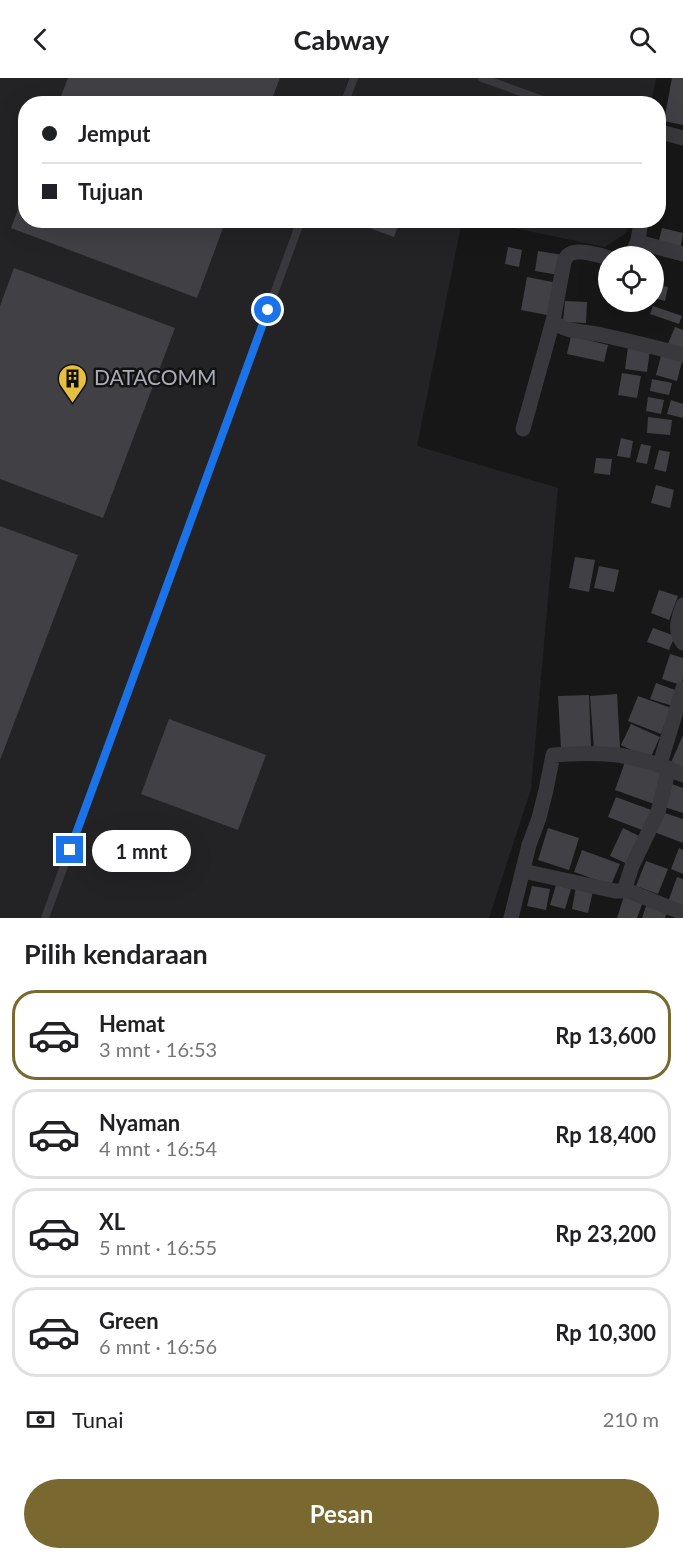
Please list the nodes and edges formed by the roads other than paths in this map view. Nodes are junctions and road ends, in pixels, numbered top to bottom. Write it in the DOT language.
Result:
graph roads {
  1 [pos="354,78"];
  2 [pos="482,78"];
  3 [pos="347,96"];
  4 [pos="533,96"];
  5 [pos="666,134"];
  6 [pos="683,138"];
  7 [pos="299,228"];
  8 [pos="640,228"];
  9 [pos="638,242"];
  10 [pos="636,246"];
  11 [pos="683,254"];
  12 [pos="598,256"];
  13 [pos="553,321"];
  14 [pos="683,355"];
  15 [pos="523,429"];
  16 [pos="683,605"];
  17 [pos="683,644"];
  18 [pos="683,688"];
  19 [pos="671,769"];
  20 [pos="523,871"];
  21 [pos="626,890"];
  22 [pos="683,913"];
  23 [pos="45,918"];
  24 [pos="511,918"];
  1 -- 3 [label="lane"];
  2 -- 4 [label="lane"];
  5 -- 6 [label="street"];
  7 -- 23 [label="lane"];
  8 -- 9 [label="street"];
  9 -- 10 [label="street"];
  9 -- 11 [label="street"];
  12 -- 13 [label="street"];
  13 -- 14 [label="street"];
  13 -- 15 [label="street"];
  16 -- 17 [label="street"];
  18 -- 19 [label="street"];
  19 -- 20 [label="street"];
  19 -- 21 [label="street"];
  20 -- 21 [label="street"];
  20 -- 24 [label="street"];
  21 -- 22 [label="street"];
}
